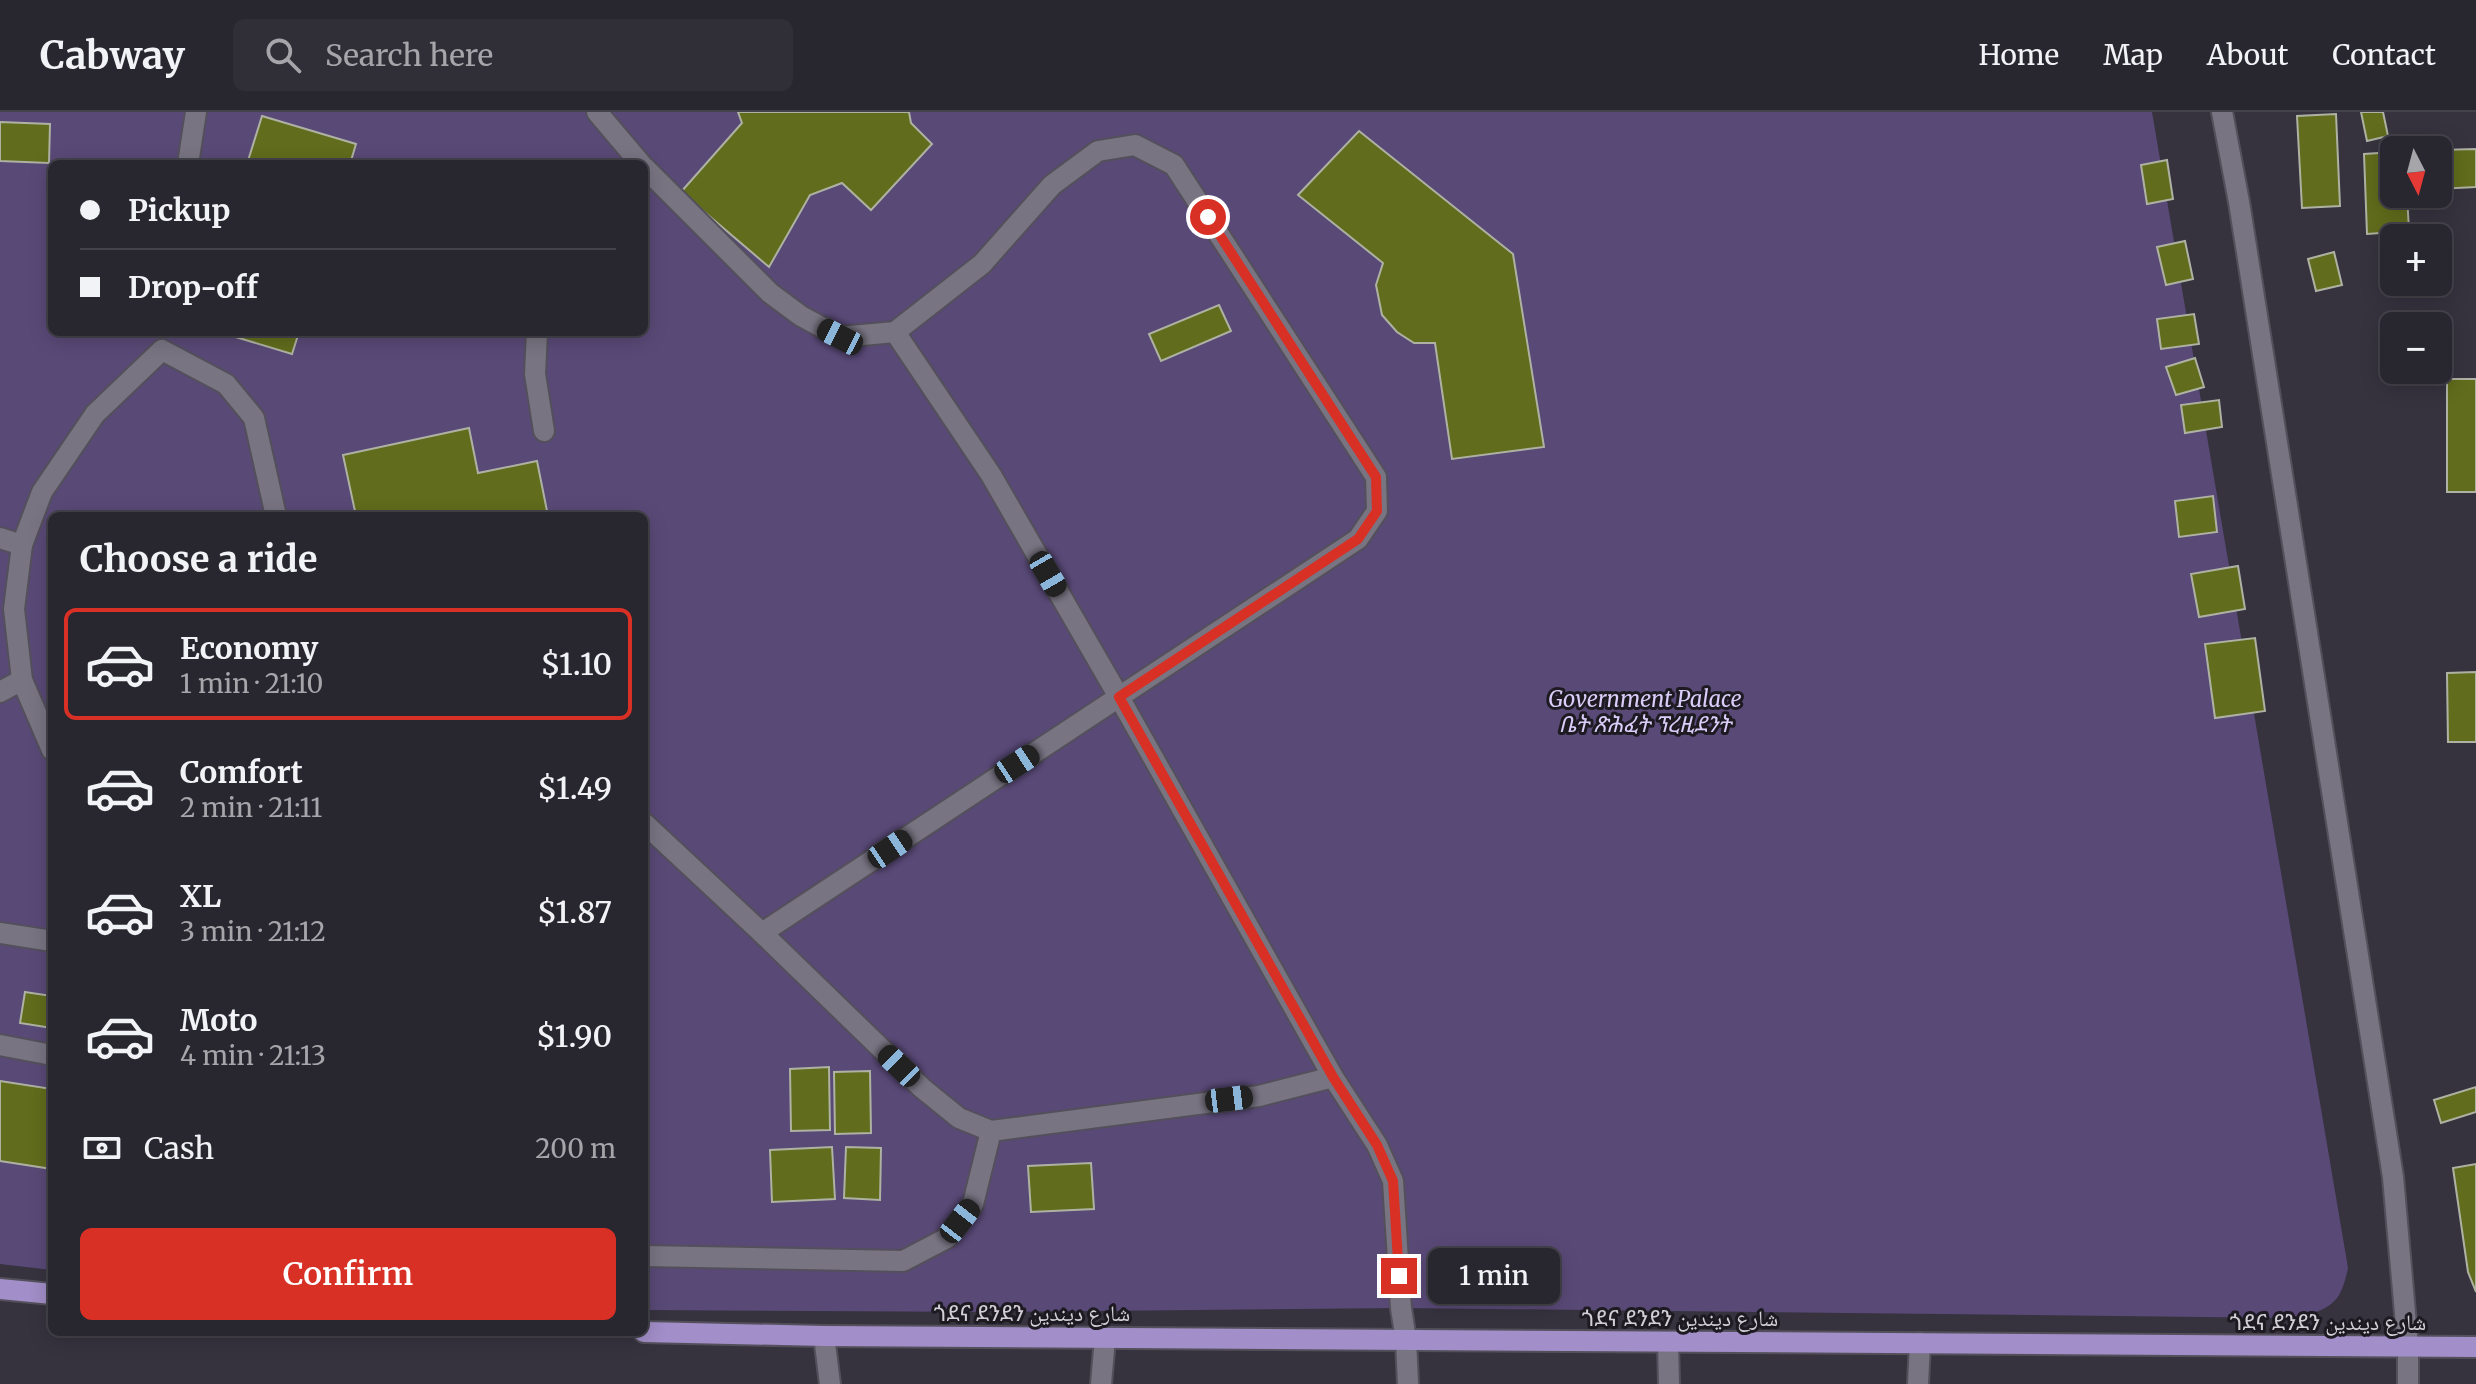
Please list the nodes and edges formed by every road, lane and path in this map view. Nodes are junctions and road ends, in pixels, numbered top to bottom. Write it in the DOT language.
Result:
graph roads {
  1 [pos="196,112"];
  2 [pos="597,112"];
  3 [pos="2222,112"];
  4 [pos="189,160"];
  5 [pos="636,160"];
  6 [pos="648,174"];
  7 [pos="895,332"];
  8 [pos="537,336"];
  9 [pos="164,341"];
  10 [pos="544,431"];
  11 [pos="275,512"];
  12 [pos="0,538"];
  13 [pos="22,545"];
  14 [pos="22,680"];
  15 [pos="0,692"];
  16 [pos="1119,697"];
  17 [pos="48,741"];
  18 [pos="648,827"];
  19 [pos="0,933"];
  20 [pos="762,933"];
  21 [pos="48,940"];
  22 [pos="0,1045"];
  23 [pos="48,1054"];
  24 [pos="1333,1077"];
  25 [pos="991,1131"];
  26 [pos="648,1256"];
  27 [pos="0,1289"];
  28 [pos="48,1294"];
  29 [pos="648,1332"];
  30 [pos="824,1336"];
  31 [pos="1105,1338"];
  32 [pos="1406,1340"];
  33 [pos="1668,1342"];
  34 [pos="1920,1343"];
  35 [pos="2408,1347"];
  36 [pos="2476,1347"];
  37 [pos="830,1384"];
  38 [pos="1101,1384"];
  39 [pos="1408,1384"];
  40 [pos="1669,1384"];
  41 [pos="1918,1384"];
  42 [pos="2408,1384"];
  1 -- 4 [label="street"];
  2 -- 5 [label="street"];
  3 -- 35 [label="street"];
  6 -- 7 [label="street"];
  7 -- 16 [label="street"];
  7 -- 16 [label="street"];
  8 -- 10 [label="street"];
  9 -- 11 [label="street"];
  9 -- 13 [label="street"];
  12 -- 13 [label="street"];
  13 -- 14 [label="street"];
  14 -- 15 [label="street"];
  14 -- 17 [label="street"];
  16 -- 20 [label="street"];
  16 -- 24 [label="street"];
  18 -- 20 [label="street"];
  19 -- 21 [label="street"];
  20 -- 25 [label="street"];
  22 -- 23 [label="street"];
  24 -- 25 [label="street"];
  24 -- 32 [label="street"];
  25 -- 26 [label="street"];
  27 -- 28 [label="main road"];
  29 -- 30 [label="main road, ጎደና ደንደን شارع ديندين"];
  30 -- 31 [label="main road, ጎደና ደንደን شارع ديندين"];
  30 -- 37 [label="street"];
  31 -- 32 [label="main road, ጎደና ደንደን شارع ديندين"];
  31 -- 38 [label="street"];
  32 -- 33 [label="main road, ጎደና ደንደን شارع ديندين"];
  32 -- 39 [label="street"];
  33 -- 34 [label="main road, ጎደና ደንደን شارع ديندين"];
  33 -- 40 [label="street"];
  34 -- 35 [label="main road, ጎደና ደንደን شارع ديندين"];
  34 -- 41 [label="street"];
  35 -- 36 [label="main road, ጎደና ደንደን شارع ديندين"];
  35 -- 42 [label="street"];
}
